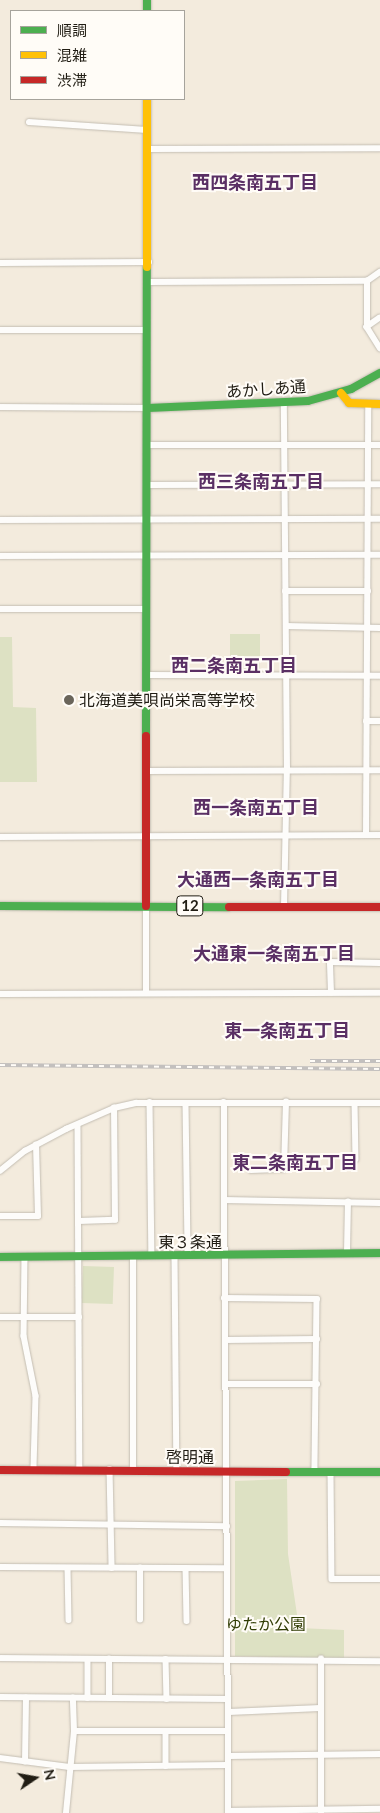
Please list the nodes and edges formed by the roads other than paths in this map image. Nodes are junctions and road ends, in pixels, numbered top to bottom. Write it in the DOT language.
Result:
graph roads {
  1 [pos="147,100"];
  2 [pos="29,122"];
  3 [pos="147,130"];
  4 [pos="380,148"];
  5 [pos="148,149"];
  6 [pos="149,262"];
  7 [pos="0,263"];
  8 [pos="380,272"];
  9 [pos="367,281"];
  10 [pos="149,282"];
  11 [pos="380,318"];
  12 [pos="367,327"];
  13 [pos="0,330"];
  14 [pos="147,330"];
  15 [pos="380,348"];
  16 [pos="380,373"];
  17 [pos="341,394"];
  18 [pos="284,403"];
  19 [pos="380,404"];
  20 [pos="368,405"];
  21 [pos="0,407"];
  22 [pos="148,408"];
  23 [pos="148,445"];
  24 [pos="368,446"];
  25 [pos="380,446"];
  26 [pos="285,447"];
  27 [pos="285,484"];
  28 [pos="368,484"];
  29 [pos="380,484"];
  30 [pos="148,485"];
  31 [pos="368,519"];
  32 [pos="380,519"];
  33 [pos="0,520"];
  34 [pos="147,520"];
  35 [pos="285,520"];
  36 [pos="145,555"];
  37 [pos="368,555"];
  38 [pos="380,555"];
  39 [pos="0,556"];
  40 [pos="285,556"];
  41 [pos="285,591"];
  42 [pos="368,591"];
  43 [pos="0,608"];
  44 [pos="146,608"];
  45 [pos="286,626"];
  46 [pos="367,628"];
  47 [pos="380,628"];
  48 [pos="148,676"];
  49 [pos="286,676"];
  50 [pos="366,676"];
  51 [pos="380,676"];
  52 [pos="366,721"];
  53 [pos="380,721"];
  54 [pos="287,769"];
  55 [pos="365,770"];
  56 [pos="380,770"];
  57 [pos="147,771"];
  58 [pos="147,835"];
  59 [pos="285,835"];
  60 [pos="366,835"];
  61 [pos="380,835"];
  62 [pos="0,837"];
  63 [pos="0,906"];
  64 [pos="146,906"];
  65 [pos="284,907"];
  66 [pos="380,907"];
  67 [pos="380,963"];
  68 [pos="146,993"];
  69 [pos="331,993"];
  70 [pos="0,994"];
  71 [pos="380,994"];
  72 [pos="150,1102"];
  73 [pos="224,1102"];
  74 [pos="286,1102"];
  75 [pos="355,1103"];
  76 [pos="380,1103"];
  77 [pos="186,1104"];
  78 [pos="114,1108"];
  79 [pos="78,1125"];
  80 [pos="36,1145"];
  81 [pos="356,1159"];
  82 [pos="251,1170"];
  83 [pos="0,1171"];
  84 [pos="224,1200"];
  85 [pos="348,1202"];
  86 [pos="380,1203"];
  87 [pos="0,1216"];
  88 [pos="79,1221"];
  89 [pos="347,1253"];
  90 [pos="380,1253"];
  91 [pos="24,1256"];
  92 [pos="78,1256"];
  93 [pos="133,1256"];
  94 [pos="152,1256"];
  95 [pos="175,1256"];
  96 [pos="188,1256"];
  97 [pos="224,1256"];
  98 [pos="0,1257"];
  99 [pos="224,1298"];
  100 [pos="0,1317"];
  101 [pos="24,1317"];
  102 [pos="79,1317"];
  103 [pos="317,1339"];
  104 [pos="224,1340"];
  105 [pos="225,1384"];
  106 [pos="316,1384"];
  107 [pos="34,1468"];
  108 [pos="80,1469"];
  109 [pos="110,1469"];
  110 [pos="0,1470"];
  111 [pos="133,1470"];
  112 [pos="177,1471"];
  113 [pos="226,1471"];
  114 [pos="316,1472"];
  115 [pos="331,1472"];
  116 [pos="380,1472"];
  117 [pos="111,1523"];
  118 [pos="0,1524"];
  119 [pos="227,1526"];
  120 [pos="0,1567"];
  121 [pos="68,1568"];
  122 [pos="112,1568"];
  123 [pos="140,1568"];
  124 [pos="186,1568"];
  125 [pos="226,1568"];
  126 [pos="380,1580"];
  127 [pos="69,1620"];
  128 [pos="140,1620"];
  129 [pos="187,1621"];
  130 [pos="0,1658"];
  131 [pos="88,1658"];
  132 [pos="109,1659"];
  133 [pos="166,1659"];
  134 [pos="228,1660"];
  135 [pos="321,1660"];
  136 [pos="380,1661"];
  137 [pos="0,1697"];
  138 [pos="26,1698"];
  139 [pos="72,1698"];
  140 [pos="88,1698"];
  141 [pos="108,1698"];
  142 [pos="166,1699"];
  143 [pos="228,1700"];
  144 [pos="320,1708"];
  145 [pos="229,1712"];
  146 [pos="74,1730"];
  147 [pos="166,1731"];
  148 [pos="228,1731"];
  149 [pos="380,1754"];
  150 [pos="321,1755"];
  151 [pos="229,1756"];
  152 [pos="0,1758"];
  153 [pos="25,1762"];
  154 [pos="227,1765"];
  155 [pos="166,1766"];
  156 [pos="69,1767"];
  157 [pos="380,1809"];
  158 [pos="229,1812"];
  159 [pos="321,1812"];
  160 [pos="66,1813"];
  1 -- 3 [label="main road"];
  2 -- 3 [label="street"];
  3 -- 5 [label="main road"];
  4 -- 5 [label="street"];
  5 -- 6 [label="main road"];
  6 -- 7 [label="street"];
  6 -- 10 [label="main road"];
  8 -- 9 [label="street"];
  9 -- 10 [label="street"];
  9 -- 12 [label="street"];
  10 -- 14 [label="main road"];
  11 -- 12 [label="street"];
  12 -- 15 [label="street"];
  13 -- 14 [label="street"];
  14 -- 22 [label="main road"];
  16 -- 17 [label="main road, あかしあ通"];
  17 -- 18 [label="main road, あかしあ通"];
  17 -- 20 [label="main road"];
  18 -- 22 [label="main road, あかしあ通"];
  18 -- 26 [label="street"];
  19 -- 20 [label="main road"];
  20 -- 24 [label="street"];
  21 -- 22 [label="street"];
  22 -- 23 [label="main road"];
  23 -- 26 [label="street"];
  23 -- 30 [label="main road"];
  24 -- 25 [label="street"];
  24 -- 26 [label="street"];
  24 -- 28 [label="street"];
  26 -- 27 [label="street"];
  27 -- 28 [label="street"];
  27 -- 30 [label="street"];
  27 -- 35 [label="street"];
  28 -- 29 [label="street"];
  28 -- 31 [label="street"];
  30 -- 34 [label="main road"];
  31 -- 32 [label="street"];
  31 -- 35 [label="street"];
  31 -- 37 [label="street"];
  33 -- 34 [label="street"];
  34 -- 35 [label="street"];
  34 -- 36 [label="main road"];
  35 -- 40 [label="street"];
  36 -- 39 [label="street"];
  36 -- 40 [label="street"];
  36 -- 44 [label="main road"];
  37 -- 38 [label="street"];
  37 -- 40 [label="street"];
  37 -- 42 [label="street"];
  40 -- 41 [label="street"];
  41 -- 42 [label="street"];
  41 -- 45 [label="street"];
  42 -- 46 [label="street"];
  43 -- 44 [label="street"];
  44 -- 48 [label="main road"];
  45 -- 46 [label="street"];
  45 -- 49 [label="street"];
  46 -- 47 [label="street"];
  46 -- 50 [label="street"];
  48 -- 49 [label="street"];
  48 -- 57 [label="main road"];
  49 -- 50 [label="street"];
  49 -- 54 [label="street"];
  50 -- 51 [label="street"];
  50 -- 52 [label="street"];
  52 -- 53 [label="street"];
  52 -- 55 [label="street"];
  54 -- 55 [label="street"];
  54 -- 57 [label="street"];
  54 -- 59 [label="street"];
  55 -- 56 [label="street"];
  55 -- 60 [label="street"];
  57 -- 58 [label="main road"];
  58 -- 59 [label="street"];
  58 -- 62 [label="street"];
  58 -- 64 [label="main road"];
  59 -- 60 [label="street"];
  59 -- 65 [label="street"];
  60 -- 61 [label="street"];
  63 -- 64 [label="main road, 12"];
  64 -- 65 [label="main road, 12"];
  64 -- 68 [label="street"];
  65 -- 66 [label="main road, 12"];
  67 -- 69 [label="street"];
  68 -- 69 [label="street"];
  68 -- 70 [label="street"];
  69 -- 71 [label="street"];
  72 -- 77 [label="street"];
  72 -- 78 [label="street"];
  72 -- 94 [label="street"];
  73 -- 74 [label="street"];
  73 -- 77 [label="street"];
  73 -- 84 [label="street"];
  74 -- 75 [label="street"];
  74 -- 82 [label="street"];
  75 -- 76 [label="street"];
  75 -- 81 [label="street"];
  77 -- 96 [label="street"];
  78 -- 79 [label="street"];
  78 -- 88 [label="street"];
  79 -- 80 [label="street"];
  79 -- 88 [label="street"];
  80 -- 83 [label="street"];
  80 -- 87 [label="street"];
  84 -- 85 [label="street"];
  84 -- 97 [label="street"];
  85 -- 86 [label="street"];
  85 -- 89 [label="street"];
  88 -- 92 [label="street"];
  89 -- 90 [label="main road, 東３条通"];
  89 -- 97 [label="main road, 東３条通"];
  91 -- 92 [label="main road, 東３条通"];
  91 -- 98 [label="main road, 東３条通"];
  91 -- 101 [label="street"];
  92 -- 93 [label="main road, 東３条通"];
  92 -- 102 [label="street"];
  93 -- 94 [label="main road, 東３条通"];
  93 -- 111 [label="street"];
  94 -- 95 [label="main road, 東３条通"];
  95 -- 96 [label="main road, 東３条通"];
  95 -- 112 [label="street"];
  96 -- 97 [label="main road, 東３条通"];
  97 -- 99 [label="street"];
  99 -- 103 [label="street"];
  99 -- 104 [label="street"];
  100 -- 101 [label="street"];
  101 -- 102 [label="street"];
  101 -- 107 [label="street"];
  102 -- 108 [label="street"];
  103 -- 104 [label="street"];
  103 -- 106 [label="street"];
  104 -- 105 [label="street"];
  105 -- 106 [label="street"];
  105 -- 113 [label="street"];
  106 -- 114 [label="street"];
  107 -- 108 [label="main road, 啓明通"];
  107 -- 110 [label="main road, 啓明通"];
  108 -- 109 [label="main road, 啓明通"];
  109 -- 111 [label="main road, 啓明通"];
  109 -- 117 [label="street"];
  111 -- 112 [label="main road, 啓明通"];
  112 -- 113 [label="main road, 啓明通"];
  113 -- 114 [label="main road, 啓明通"];
  113 -- 119 [label="street"];
  114 -- 115 [label="main road, 啓明通"];
  115 -- 116 [label="main road, 啓明通"];
  115 -- 126 [label="street"];
  117 -- 118 [label="street"];
  117 -- 119 [label="street"];
  117 -- 122 [label="street"];
  119 -- 125 [label="street"];
  120 -- 121 [label="street"];
  121 -- 122 [label="street"];
  121 -- 127 [label="street"];
  122 -- 123 [label="street"];
  123 -- 124 [label="street"];
  123 -- 128 [label="street"];
  124 -- 125 [label="street"];
  124 -- 129 [label="street"];
  125 -- 134 [label="street"];
  130 -- 131 [label="street"];
  131 -- 132 [label="street"];
  131 -- 140 [label="street"];
  132 -- 133 [label="street"];
  132 -- 141 [label="street"];
  133 -- 134 [label="street"];
  133 -- 142 [label="street"];
  134 -- 135 [label="street"];
  134 -- 143 [label="street"];
  135 -- 136 [label="street"];
  135 -- 144 [label="street"];
  137 -- 138 [label="street"];
  138 -- 139 [label="street"];
  138 -- 153 [label="street"];
  139 -- 140 [label="street"];
  139 -- 146 [label="street"];
  140 -- 141 [label="street"];
  141 -- 142 [label="street"];
  142 -- 143 [label="street"];
  143 -- 145 [label="street"];
  144 -- 145 [label="street"];
  144 -- 150 [label="street"];
  145 -- 148 [label="street"];
  146 -- 147 [label="street"];
  146 -- 156 [label="street"];
  147 -- 148 [label="street"];
  147 -- 155 [label="street"];
  148 -- 151 [label="street"];
  149 -- 150 [label="street"];
  150 -- 151 [label="street"];
  150 -- 159 [label="street"];
  151 -- 154 [label="street"];
  152 -- 153 [label="street"];
  153 -- 156 [label="street"];
  154 -- 155 [label="street"];
  154 -- 158 [label="street"];
  155 -- 156 [label="street"];
  156 -- 160 [label="street"];
  157 -- 159 [label="street"];
  158 -- 159 [label="street"];
}
